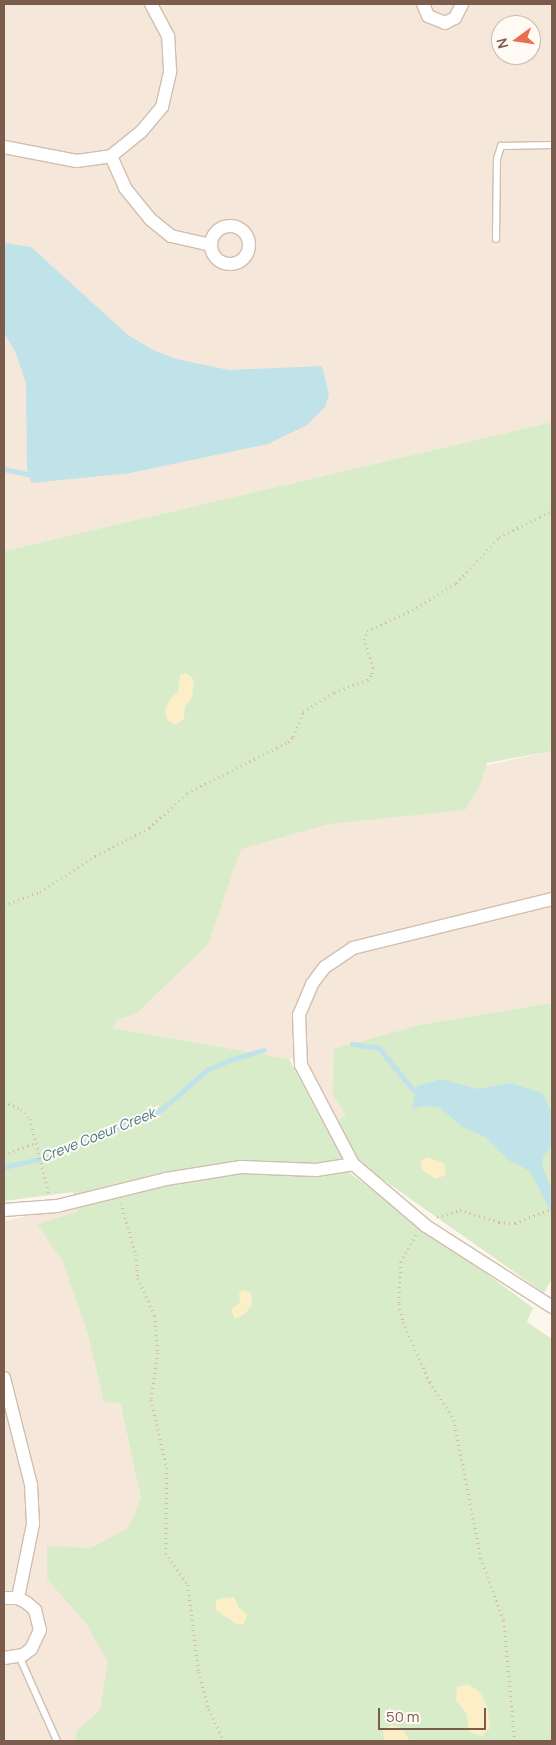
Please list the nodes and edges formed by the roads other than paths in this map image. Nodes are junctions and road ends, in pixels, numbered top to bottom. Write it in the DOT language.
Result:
graph roads {
  1 [pos="151,4"];
  2 [pos="423,4"];
  3 [pos="462,4"];
  4 [pos="552,145"];
  5 [pos="4,146"];
  6 [pos="111,156"];
  7 [pos="496,239"];
  8 [pos="211,244"];
  9 [pos="552,899"];
  10 [pos="353,1164"];
  11 [pos="4,1210"];
  12 [pos="552,1307"];
  13 [pos="4,1378"];
  14 [pos="4,1598"];
  15 [pos="18,1598"];
  16 [pos="19,1656"];
  17 [pos="4,1658"];
  18 [pos="57,1741"];
  1 -- 6 [label="street"];
  2 -- 3 [label="street"];
  4 -- 7 [label="lane"];
  5 -- 6 [label="street"];
  6 -- 8 [label="street"];
  9 -- 10 [label="street"];
  10 -- 11 [label="street"];
  10 -- 12 [label="street"];
  13 -- 15 [label="street"];
  14 -- 15 [label="street"];
  15 -- 16 [label="street"];
  16 -- 17 [label="street"];
  16 -- 18 [label="lane"];
}
